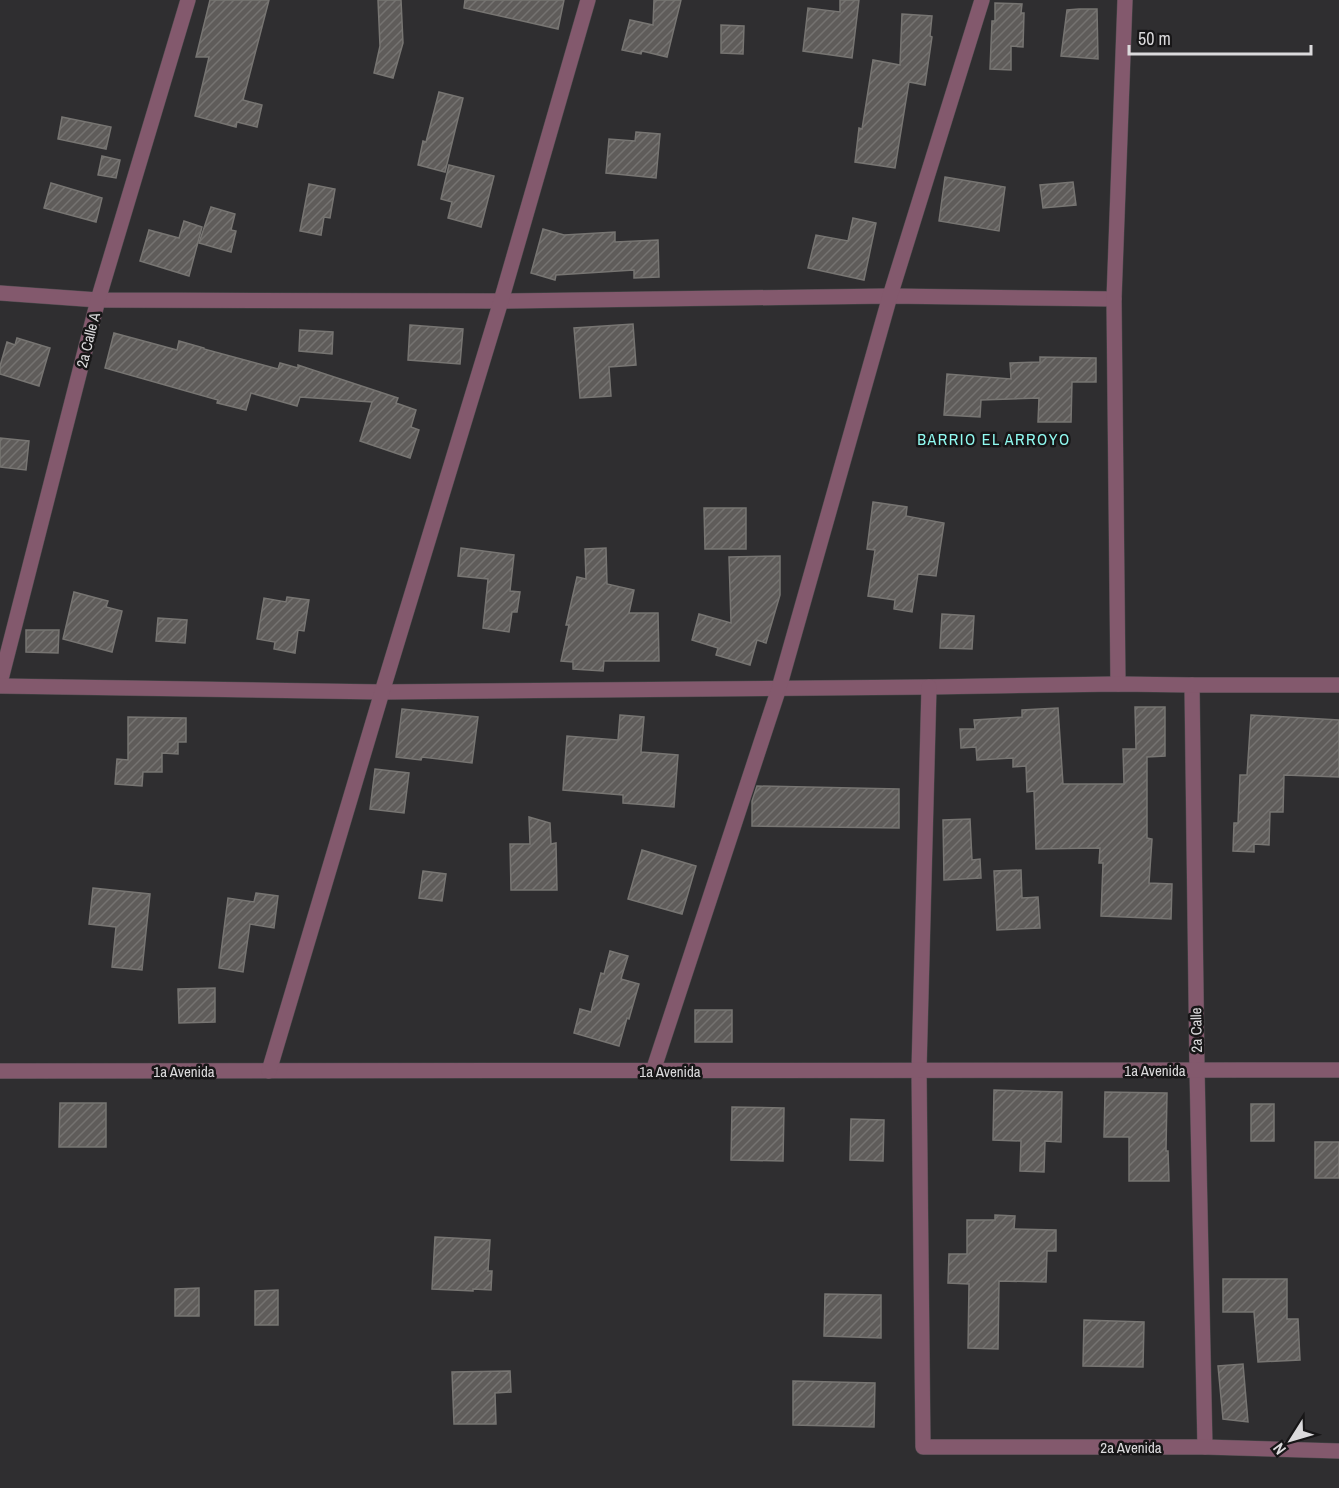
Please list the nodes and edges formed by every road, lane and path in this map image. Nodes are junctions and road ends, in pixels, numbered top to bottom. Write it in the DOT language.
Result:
graph roads {
  1 [pos="188,0"];
  2 [pos="588,0"];
  3 [pos="982,0"];
  4 [pos="1125,0"];
  5 [pos="0,293"];
  6 [pos="890,296"];
  7 [pos="1114,299"];
  8 [pos="98,300"];
  9 [pos="501,301"];
  10 [pos="0,684"];
  11 [pos="1118,684"];
  12 [pos="1192,685"];
  13 [pos="1339,685"];
  14 [pos="929,687"];
  15 [pos="779,688"];
  16 [pos="382,692"];
  17 [pos="919,1070"];
  18 [pos="1197,1070"];
  19 [pos="1339,1070"];
  20 [pos="0,1071"];
  21 [pos="269,1071"];
  22 [pos="653,1071"];
  23 [pos="1205,1446"];
  24 [pos="1339,1451"];
  1 -- 8 [label="street, 2a Calle A"];
  2 -- 9 [label="street"];
  3 -- 6 [label="street"];
  4 -- 7 [label="street"];
  5 -- 8 [label="street"];
  6 -- 7 [label="street"];
  6 -- 9 [label="street"];
  6 -- 15 [label="street"];
  7 -- 11 [label="street"];
  8 -- 9 [label="street"];
  8 -- 10 [label="street, 2a Calle A"];
  9 -- 16 [label="street"];
  10 -- 16 [label="street"];
  11 -- 12 [label="street"];
  11 -- 14 [label="street"];
  12 -- 13 [label="street"];
  12 -- 18 [label="street, 2a Calle"];
  14 -- 15 [label="street"];
  14 -- 17 [label="street"];
  15 -- 16 [label="street"];
  15 -- 22 [label="street"];
  16 -- 21 [label="street"];
  17 -- 18 [label="street, 1a Avenida"];
  17 -- 22 [label="street, 1a Avenida"];
  17 -- 23 [label="street, 2a Avenida"];
  18 -- 19 [label="street, 1a Avenida"];
  18 -- 23 [label="street, 2a Calle"];
  20 -- 21 [label="street, 1a Avenida"];
  21 -- 22 [label="street, 1a Avenida"];
  23 -- 24 [label="street, 2a Avenida"];
}
